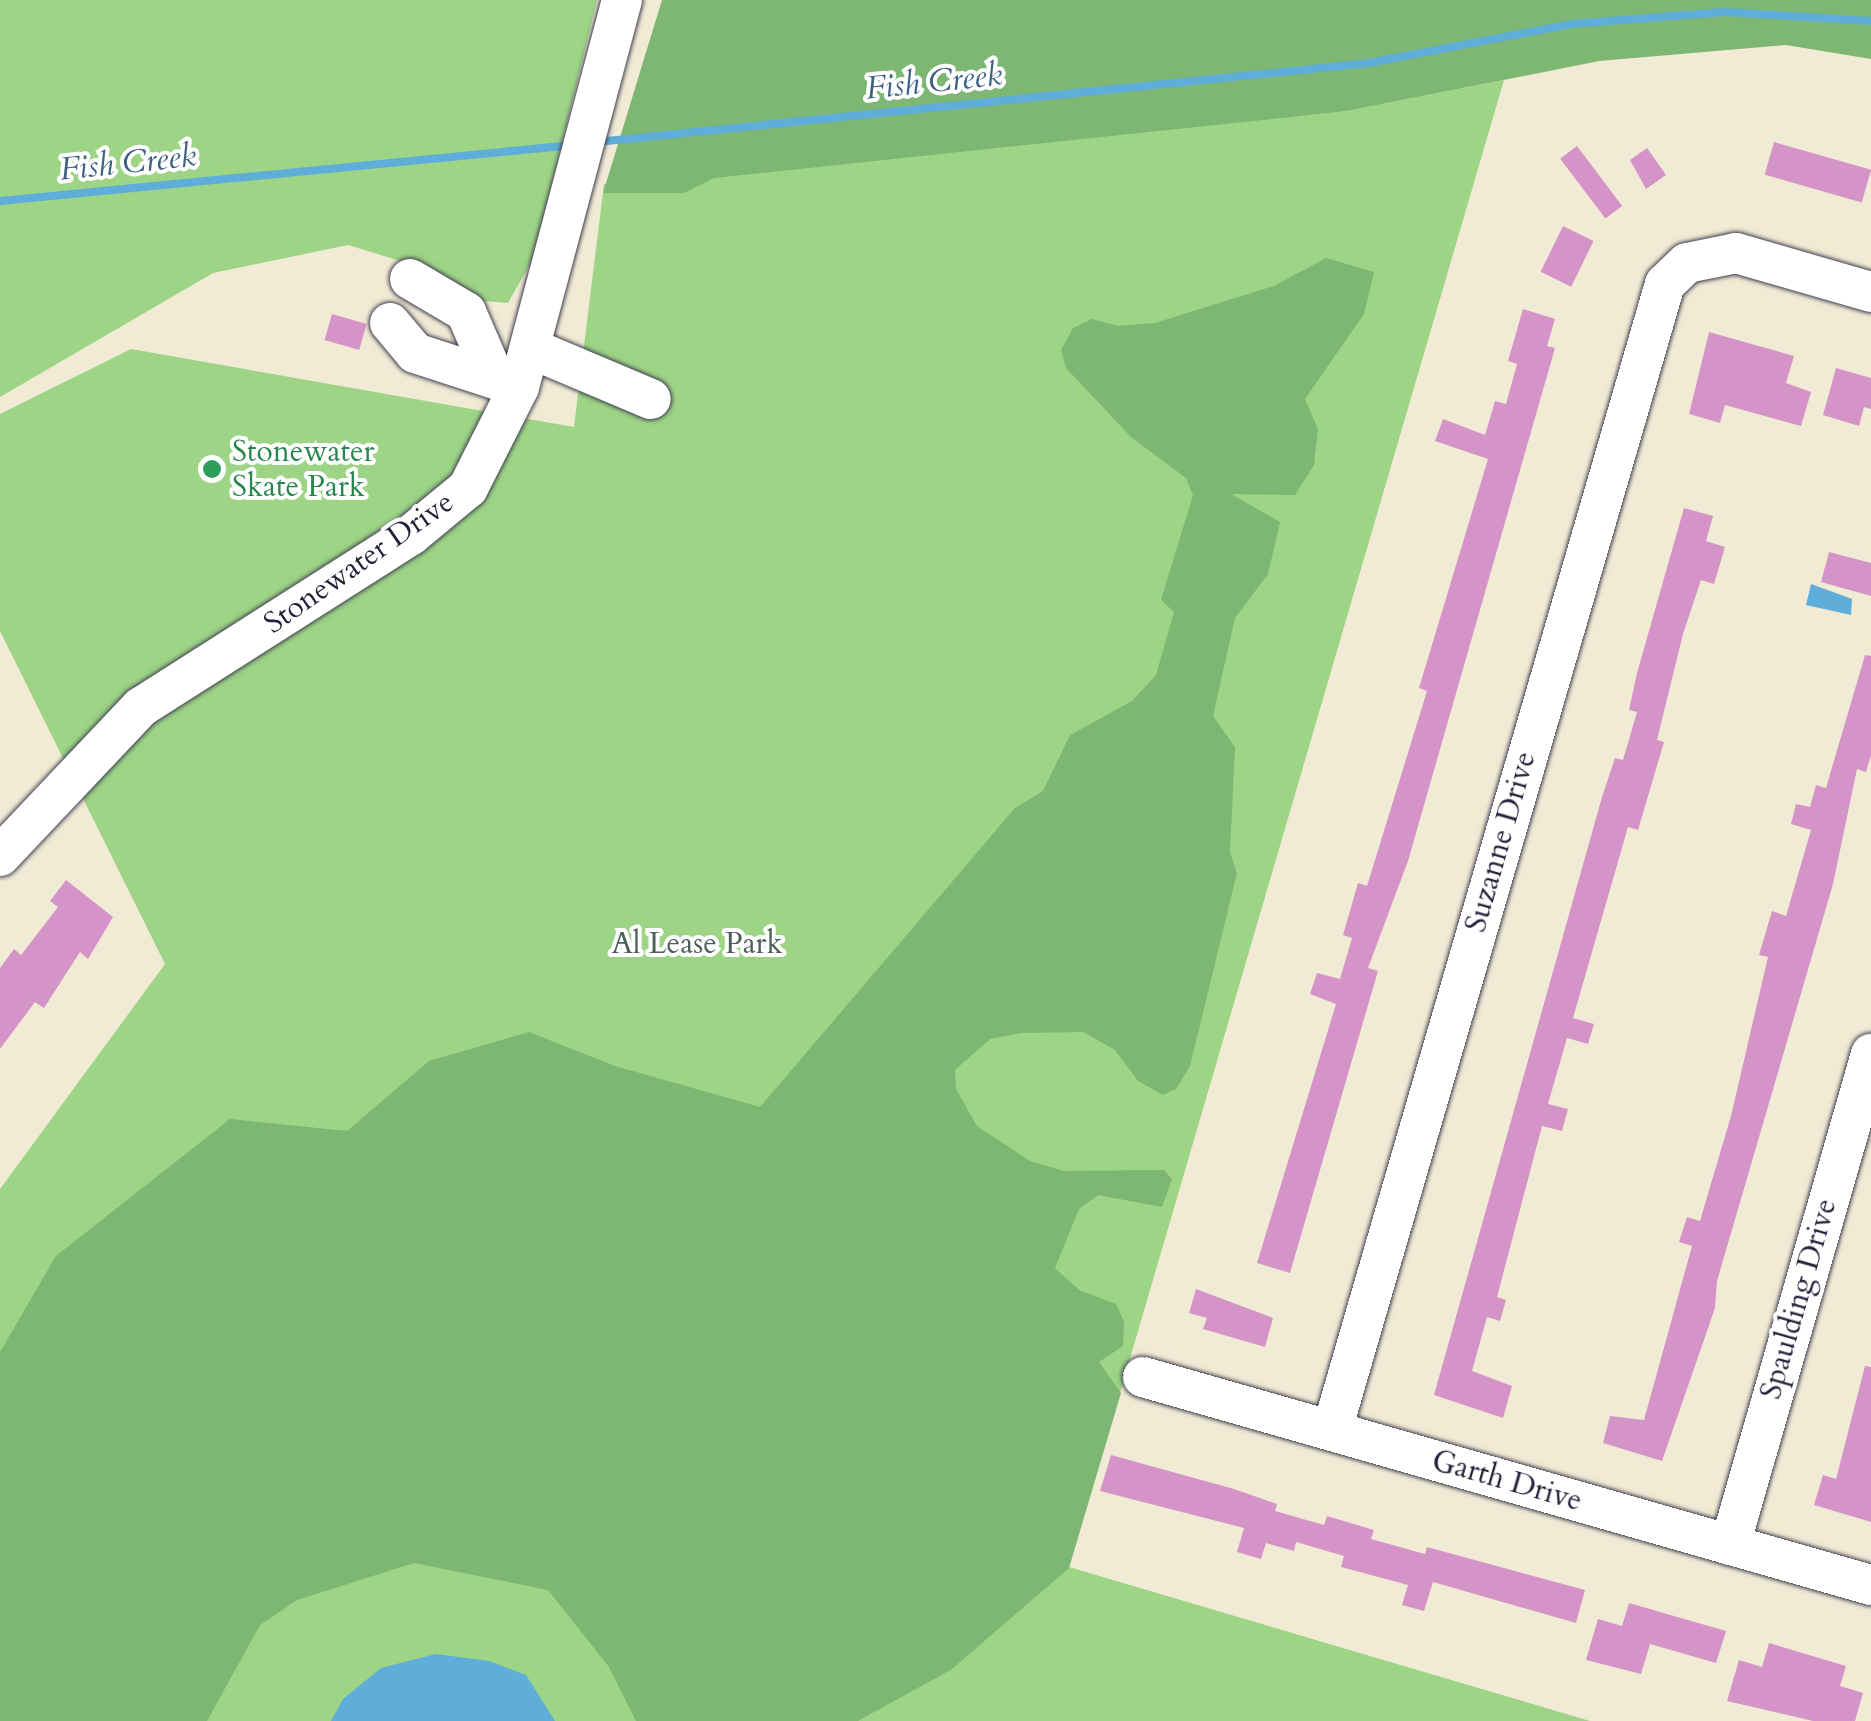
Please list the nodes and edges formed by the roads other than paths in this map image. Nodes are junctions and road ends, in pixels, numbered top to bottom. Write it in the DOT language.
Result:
graph roads {
  1 [pos="622,0"];
  2 [pos="410,280"];
  3 [pos="1871,292"];
  4 [pos="390,323"];
  5 [pos="530,348"];
  6 [pos="507,383"];
  7 [pos="651,400"];
  8 [pos="0,856"];
  9 [pos="1871,1054"];
  10 [pos="1143,1376"];
  11 [pos="1332,1430"];
  12 [pos="1730,1545"];
  13 [pos="1871,1586"];
  1 -- 5 [label="street, Stonewater Drive"];
  2 -- 6 [label="street"];
  3 -- 11 [label="street, Suzanne Drive"];
  4 -- 6 [label="street"];
  5 -- 6 [label="street, Stonewater Drive"];
  5 -- 7 [label="street"];
  6 -- 8 [label="street, Stonewater Drive"];
  9 -- 12 [label="street, Spaulding Drive"];
  10 -- 11 [label="street, Garth Drive"];
  11 -- 12 [label="street, Garth Drive"];
  12 -- 13 [label="street, Garth Drive"];
}
